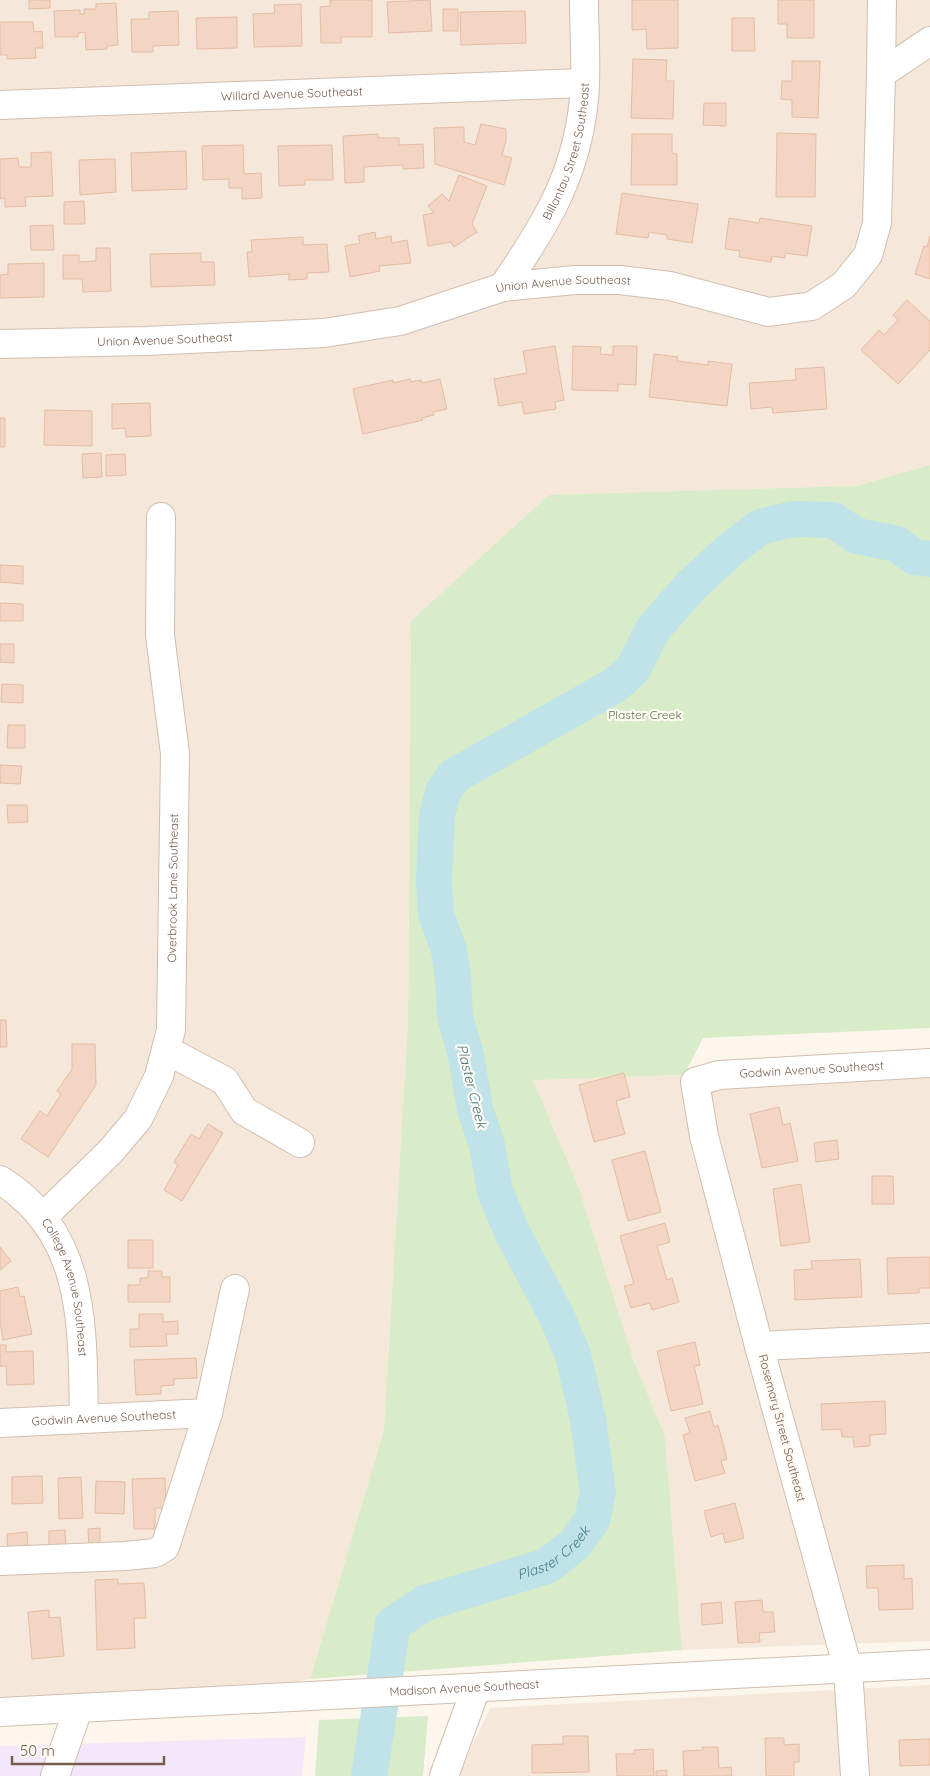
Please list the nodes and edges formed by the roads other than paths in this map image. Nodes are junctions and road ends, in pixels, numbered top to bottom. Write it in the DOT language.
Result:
graph roads {
  1 [pos="584,0"];
  2 [pos="882,0"];
  3 [pos="930,41"];
  4 [pos="882,74"];
  5 [pos="584,83"];
  6 [pos="0,105"];
  7 [pos="503,287"];
  8 [pos="0,344"];
  9 [pos="161,517"];
  10 [pos="166,1050"];
  11 [pos="930,1063"];
  12 [pos="695,1082"];
  13 [pos="300,1144"];
  14 [pos="0,1180"];
  15 [pos="43,1216"];
  16 [pos="236,1289"];
  17 [pos="930,1338"];
  18 [pos="759,1346"];
  19 [pos="208,1413"];
  20 [pos="84,1418"];
  21 [pos="0,1423"];
  22 [pos="0,1561"];
  23 [pos="930,1664"];
  24 [pos="848,1669"];
  25 [pos="476,1688"];
  26 [pos="78,1709"];
  27 [pos="0,1712"];
  28 [pos="55,1776"];
  29 [pos="444,1776"];
  30 [pos="855,1776"];
  1 -- 5 [label="street, Billantau Street Southeast"];
  2 -- 4 [label="street, Union Avenue Southeast"];
  3 -- 4 [label="street"];
  4 -- 7 [label="street, Union Avenue Southeast"];
  5 -- 6 [label="street, Willard Avenue Southeast"];
  5 -- 7 [label="street, Billantau Street Southeast"];
  7 -- 8 [label="street, Union Avenue Southeast"];
  9 -- 10 [label="street, Overbrook Lane Southeast"];
  10 -- 13 [label="street"];
  10 -- 15 [label="street, Overbrook Lane Southeast"];
  11 -- 12 [label="street, Godwin Avenue Southeast"];
  12 -- 18 [label="street, Rosemary Street Southeast"];
  14 -- 15 [label="street, College Avenue Southeast"];
  15 -- 20 [label="street, College Avenue Southeast"];
  16 -- 19 [label="street"];
  17 -- 18 [label="street"];
  18 -- 24 [label="street, Rosemary Street Southeast"];
  19 -- 20 [label="street, Godwin Avenue Southeast"];
  19 -- 22 [label="street"];
  20 -- 21 [label="street, Godwin Avenue Southeast"];
  23 -- 24 [label="street, Madison Avenue Southeast"];
  24 -- 25 [label="street, Madison Avenue Southeast"];
  24 -- 30 [label="street, Rosemary Street Southeast"];
  25 -- 26 [label="street, Madison Avenue Southeast"];
  25 -- 29 [label="street"];
  26 -- 27 [label="street, Madison Avenue Southeast"];
  26 -- 28 [label="street"];
}
